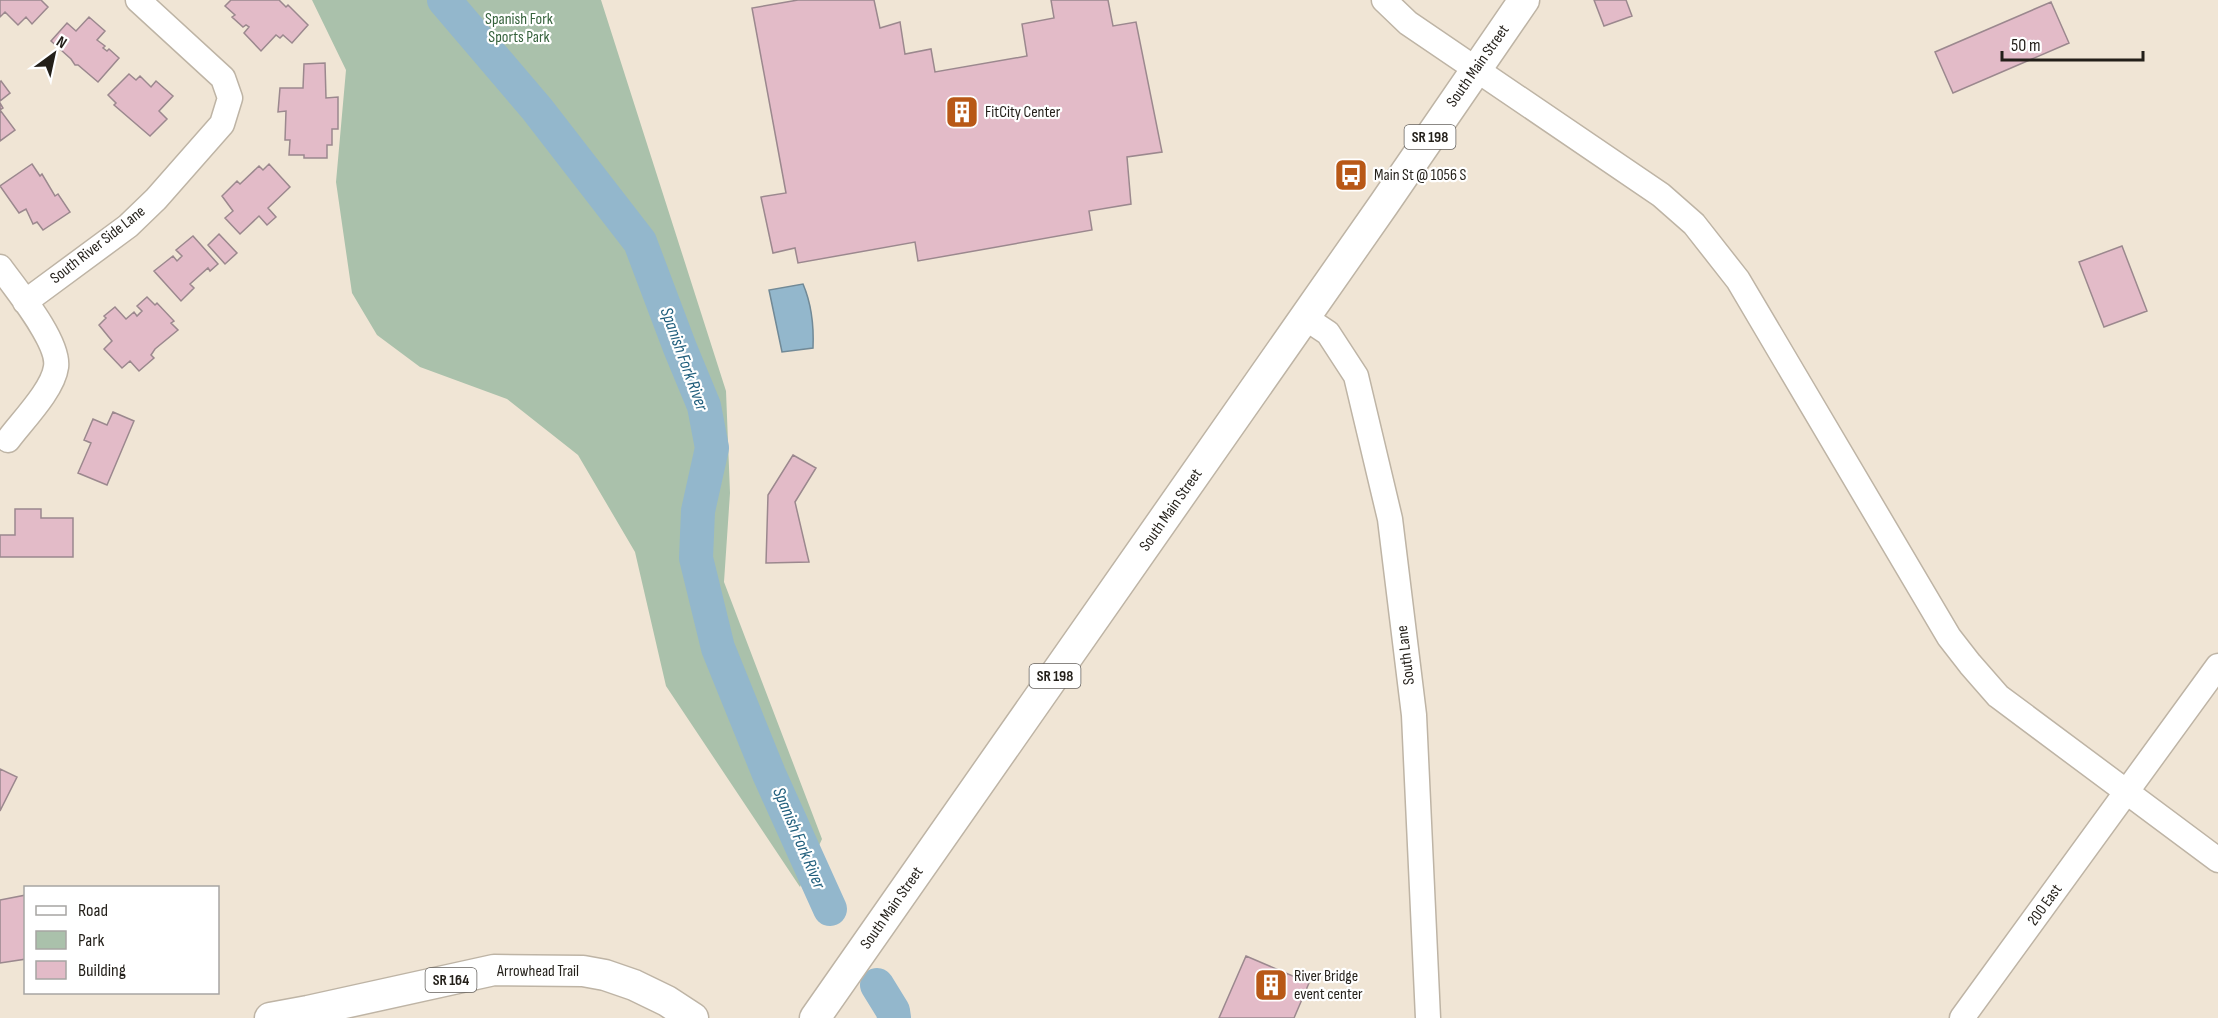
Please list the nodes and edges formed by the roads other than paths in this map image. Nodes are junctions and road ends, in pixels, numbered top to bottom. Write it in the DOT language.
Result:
graph roads {
  1 [pos="138,0"];
  2 [pos="1384,0"];
  3 [pos="1524,0"];
  4 [pos="1475,70"];
  5 [pos="0,267"];
  6 [pos="25,302"];
  7 [pos="1304,317"];
  8 [pos="8,440"];
  9 [pos="2218,666"];
  10 [pos="2127,792"];
  11 [pos="2218,860"];
  12 [pos="816,1017"];
  13 [pos="270,1018"];
  14 [pos="693,1018"];
  15 [pos="1428,1018"];
  16 [pos="1962,1018"];
  1 -- 6 [label="street, South River Side Lane"];
  2 -- 4 [label="street"];
  3 -- 4 [label="main road, South Main Street / SR 198"];
  4 -- 7 [label="main road, South Main Street / SR 198"];
  4 -- 10 [label="street"];
  5 -- 6 [label="street"];
  6 -- 8 [label="street"];
  7 -- 12 [label="main road, South Main Street / SR 198"];
  7 -- 15 [label="street, South Lane"];
  9 -- 10 [label="street, 200 East"];
  10 -- 11 [label="street"];
  10 -- 16 [label="street, 200 East"];
  13 -- 14 [label="main road, Arrowhead Trail / SR 164"];
}
